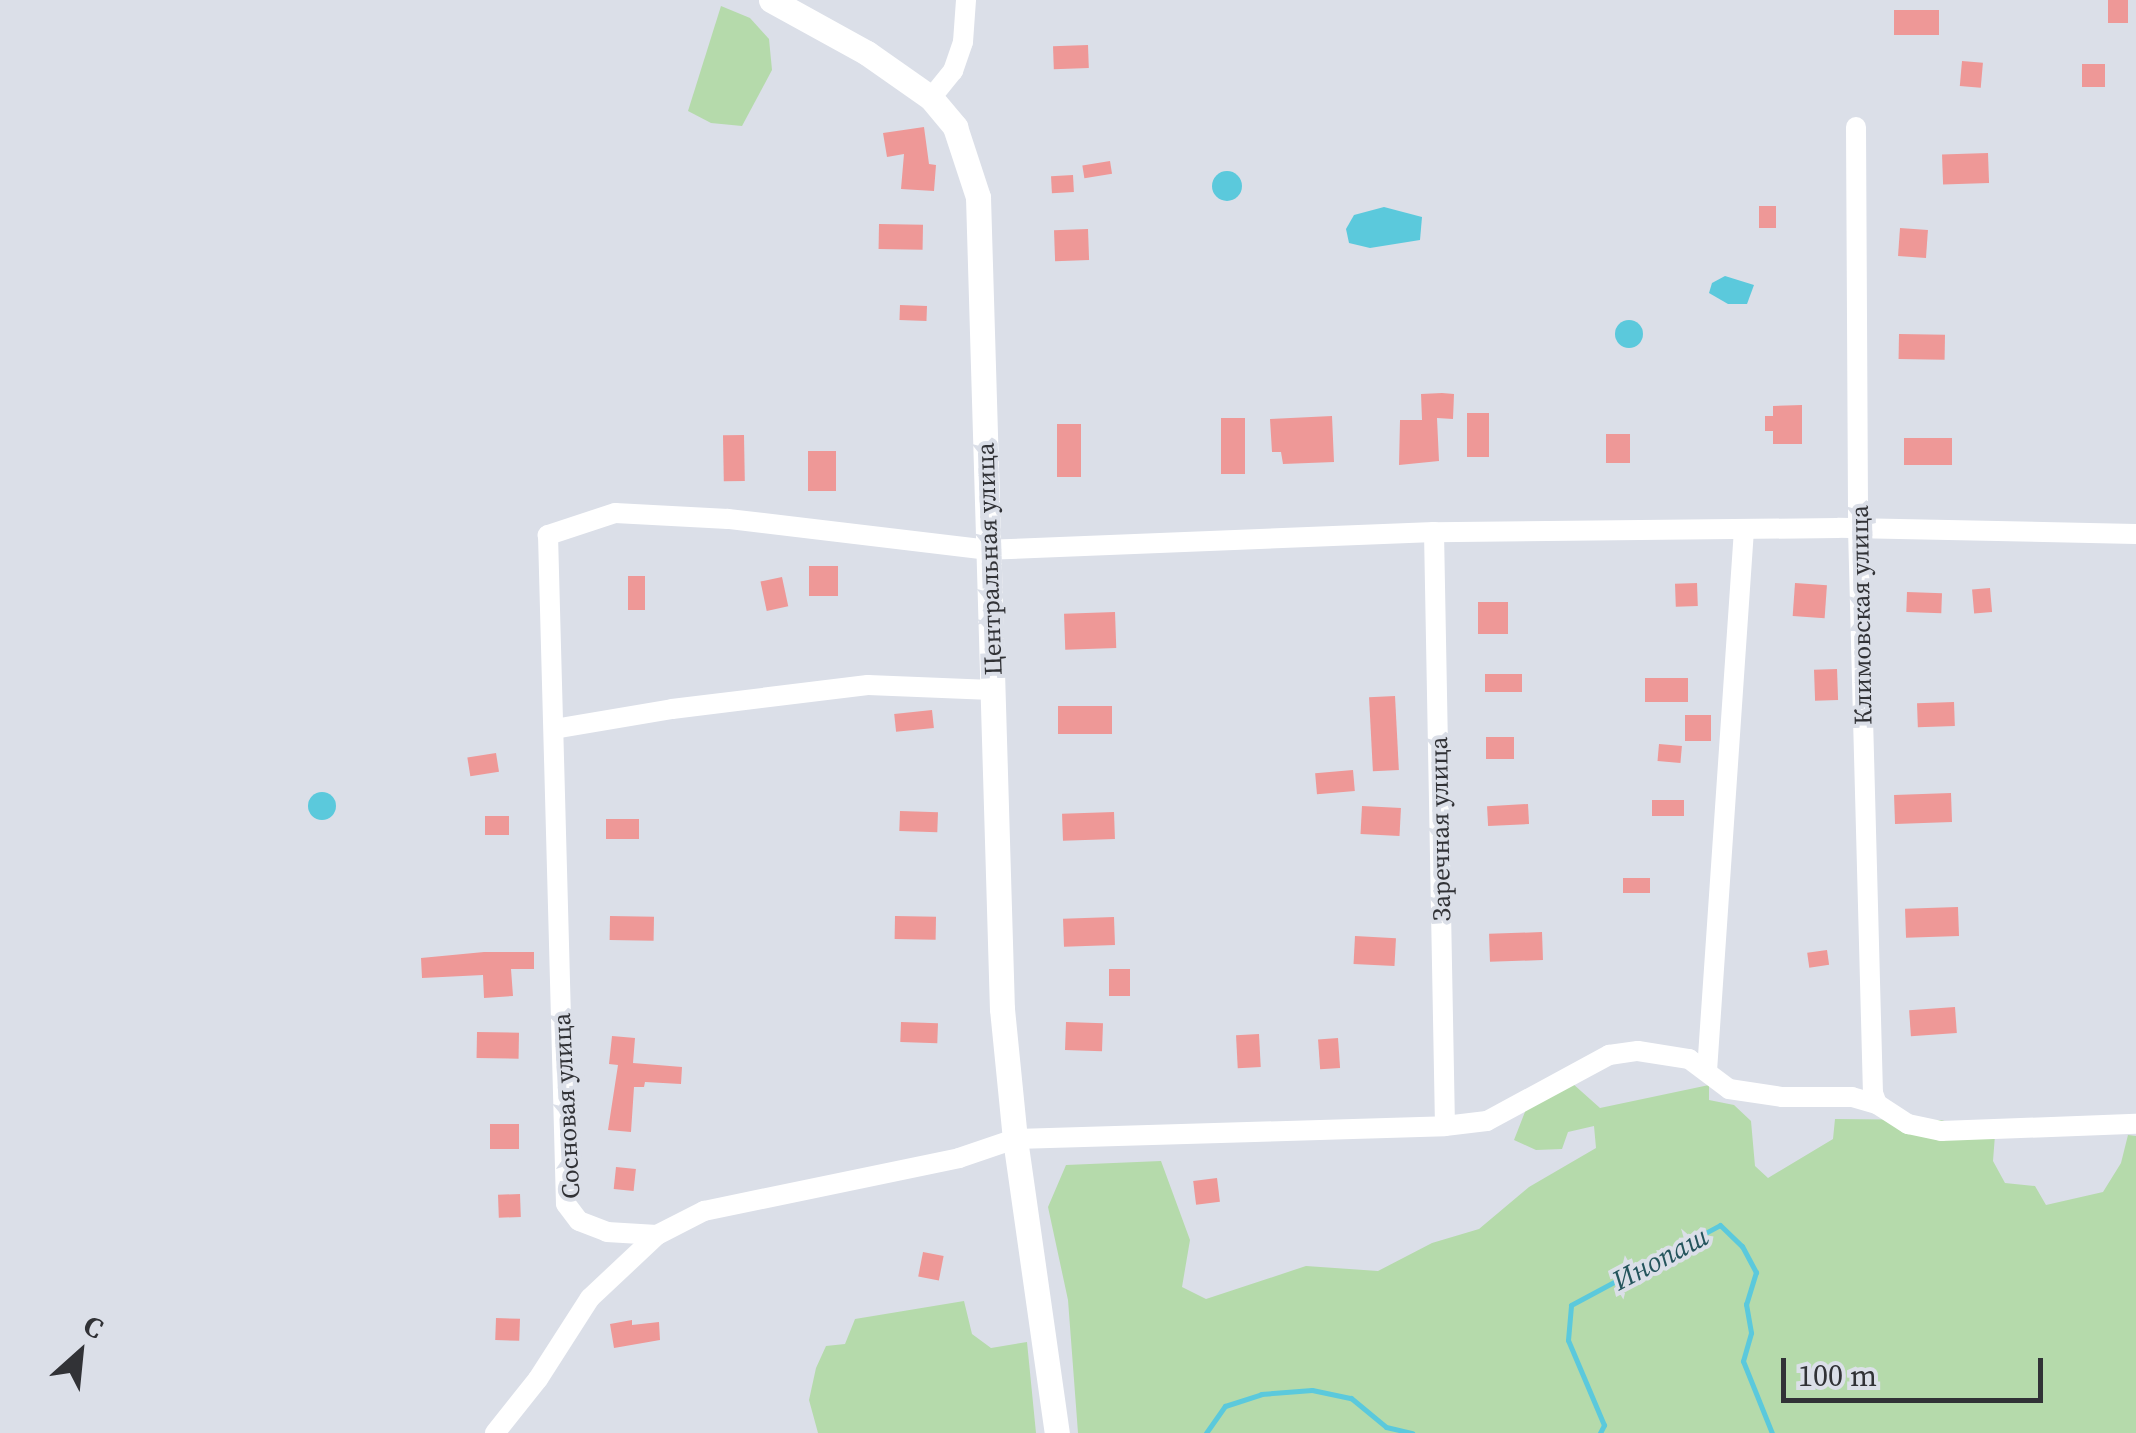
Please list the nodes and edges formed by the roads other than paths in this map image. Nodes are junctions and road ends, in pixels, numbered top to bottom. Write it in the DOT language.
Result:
graph roads {
  1 [pos="771,0"];
  2 [pos="966,0"];
  3 [pos="931,98"];
  4 [pos="1856,126"];
  5 [pos="1744,529"];
  6 [pos="1858,529"];
  7 [pos="1434,532"];
  8 [pos="2136,534"];
  9 [pos="989,550"];
  10 [pos="992,690"];
  11 [pos="554,729"];
  12 [pos="1708,1071"];
  13 [pos="1876,1104"];
  14 [pos="2136,1124"];
  15 [pos="1445,1126"];
  16 [pos="1015,1139"];
  17 [pos="657,1236"];
  18 [pos="494,1433"];
  19 [pos="1057,1433"];
  1 -- 3 [label="street"];
  2 -- 3 [label="street"];
  3 -- 9 [label="street, Центральная улица"];
  4 -- 6 [label="street, Климовская улица"];
  5 -- 6 [label="street"];
  5 -- 7 [label="street"];
  5 -- 12 [label="street"];
  6 -- 8 [label="street"];
  6 -- 13 [label="street, Климовская улица"];
  7 -- 9 [label="street"];
  7 -- 15 [label="street, Заречная улица"];
  9 -- 10 [label="street, Центральная улица"];
  9 -- 11 [label="street, Сосновая улица"];
  10 -- 11 [label="street"];
  10 -- 16 [label="street, Центральная улица"];
  11 -- 17 [label="street, Сосновая улица"];
  12 -- 13 [label="street"];
  12 -- 15 [label="street"];
  13 -- 14 [label="street"];
  15 -- 16 [label="street"];
  16 -- 17 [label="street"];
  16 -- 19 [label="street, Центральная улица"];
  17 -- 18 [label="street"];
}
